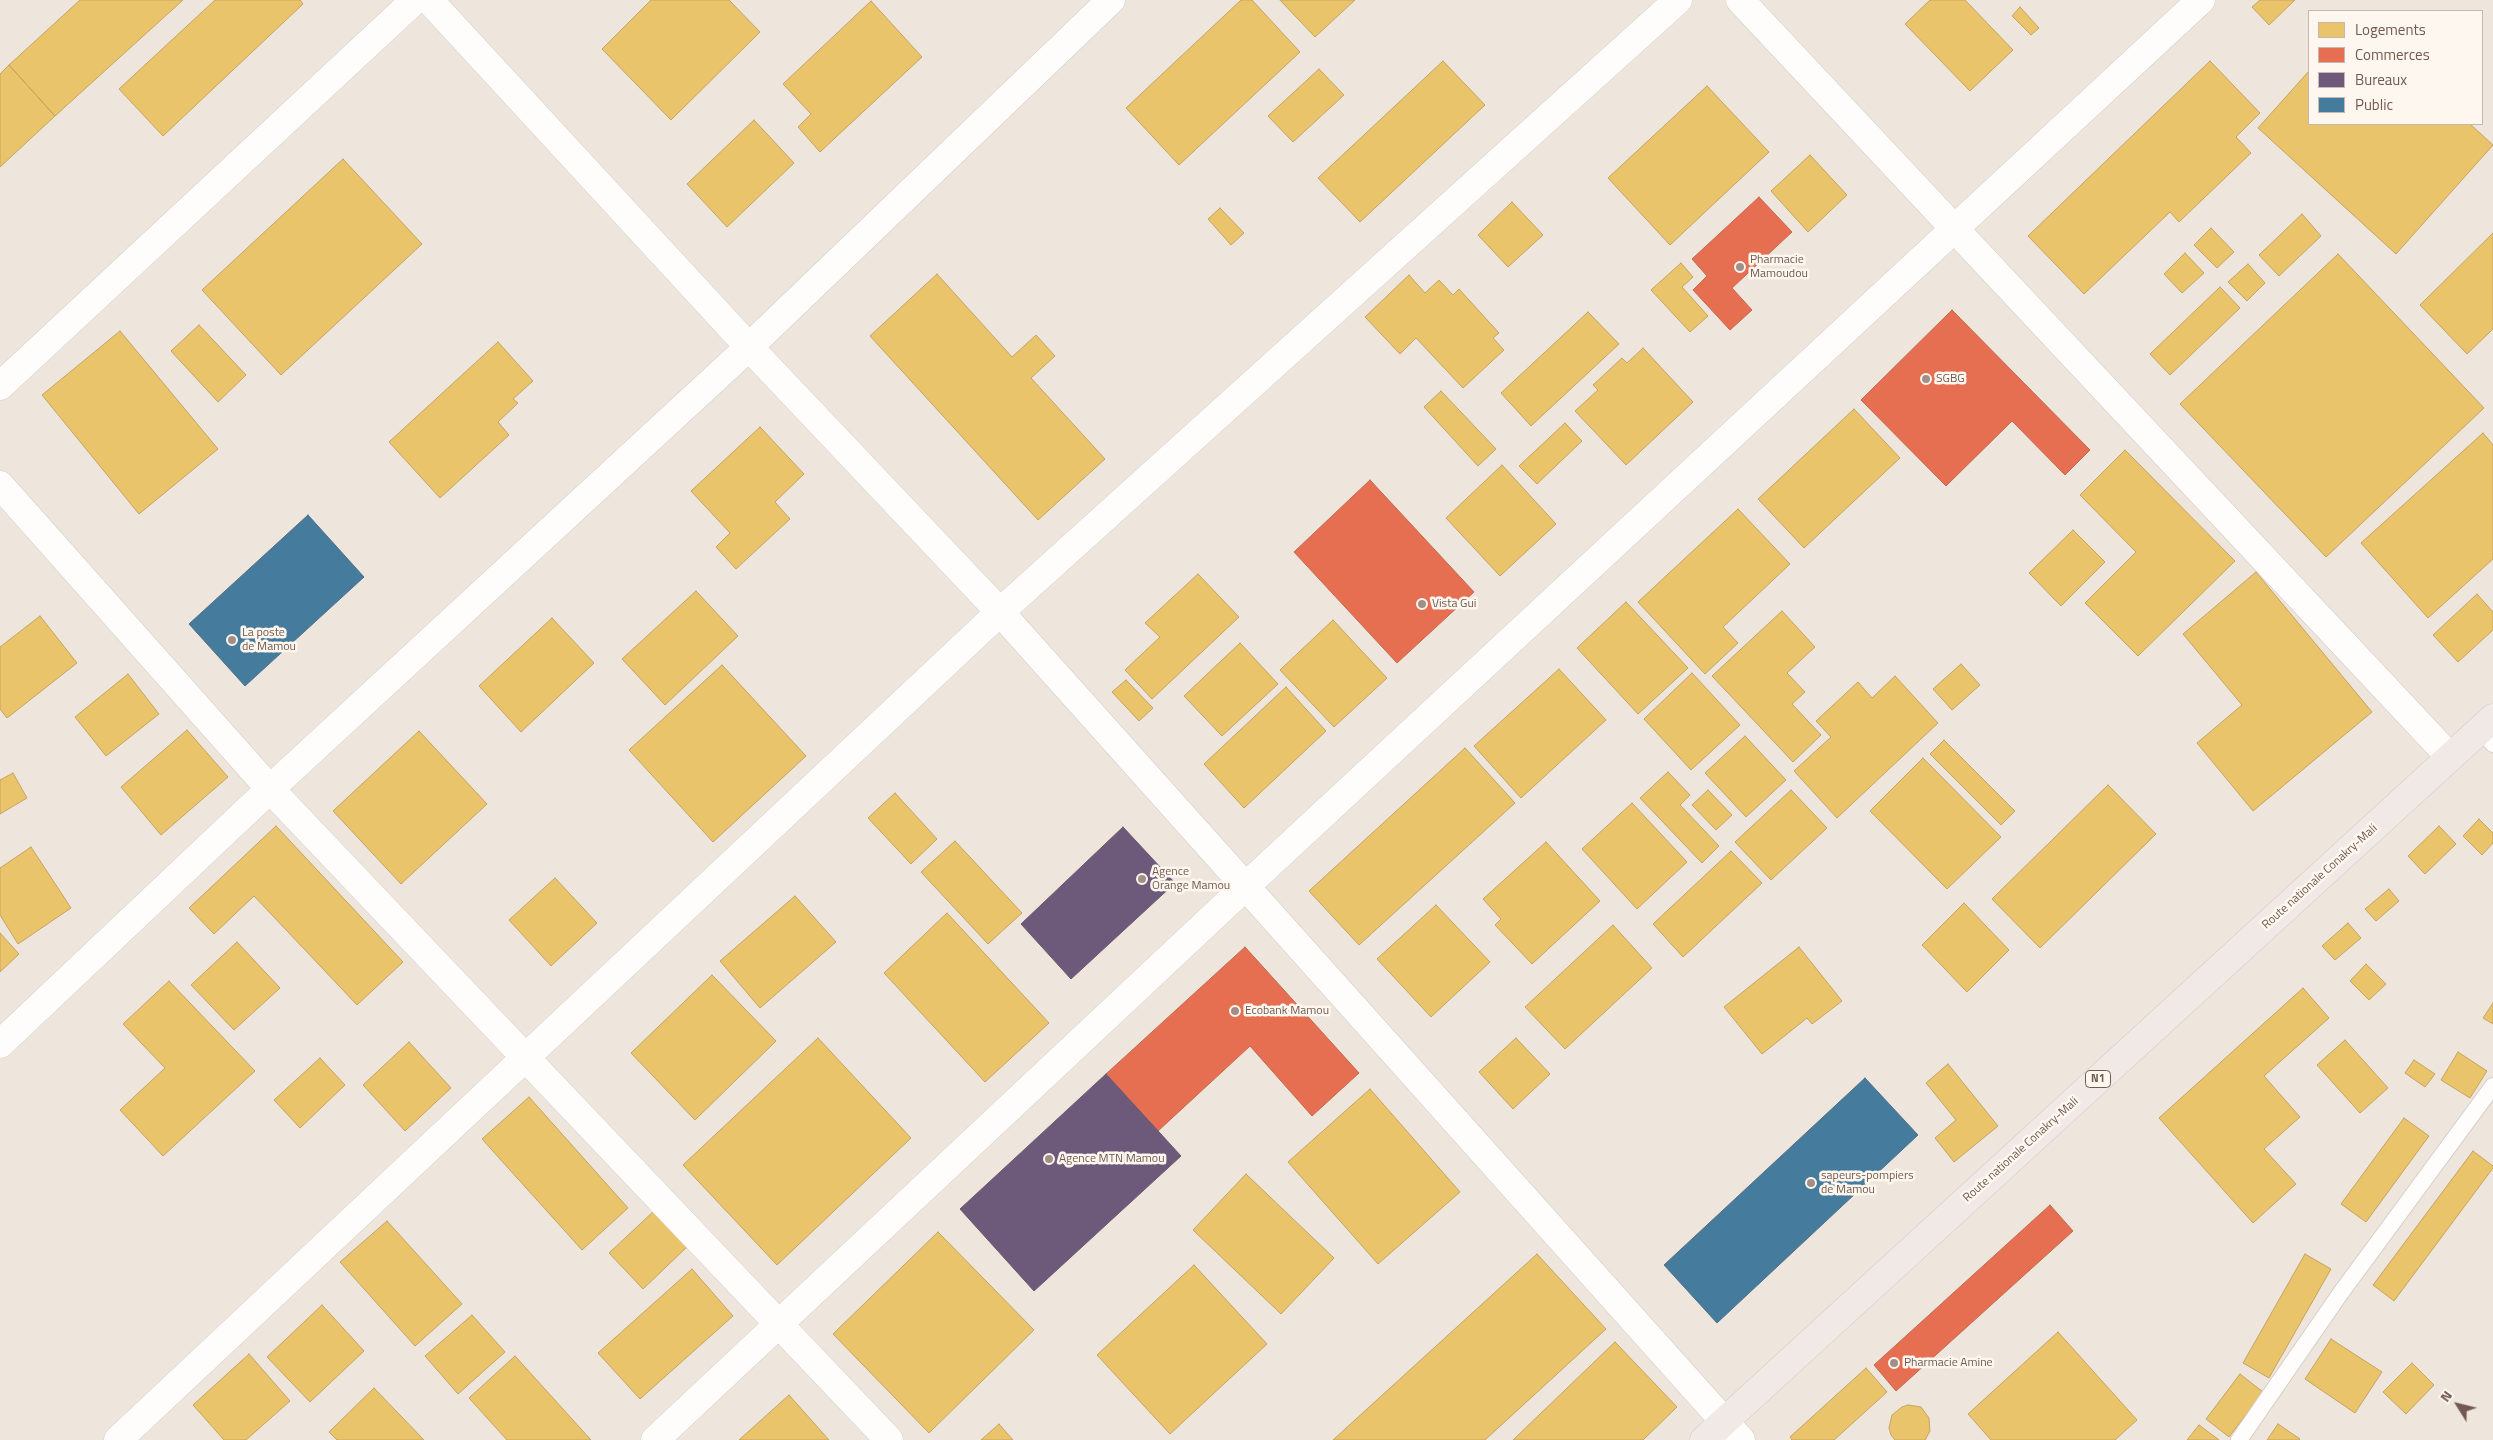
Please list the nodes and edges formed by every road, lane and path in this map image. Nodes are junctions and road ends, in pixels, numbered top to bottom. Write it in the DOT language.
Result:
graph roads {
  1 [pos="415,0"];
  2 [pos="429,0"];
  3 [pos="1111,0"];
  4 [pos="1678,0"];
  5 [pos="1740,0"];
  6 [pos="2201,0"];
  7 [pos="1955,230"];
  8 [pos="749,348"];
  9 [pos="0,386"];
  10 [pos="0,485"];
  11 [pos="1000,612"];
  12 [pos="2489,731"];
  13 [pos="2450,757"];
  14 [pos="270,789"];
  15 [pos="1246,885"];
  16 [pos="0,1044"];
  17 [pos="525,1058"];
  18 [pos="2493,1086"];
  19 [pos="779,1324"];
  20 [pos="1733,1431"];
  21 [pos="118,1440"];
  22 [pos="655,1440"];
  23 [pos="889,1440"];
  24 [pos="1704,1440"];
  25 [pos="2239,1440"];
  1 -- 9 [label="street"];
  2 -- 8 [label="street"];
  3 -- 8 [label="street"];
  4 -- 11 [label="street"];
  5 -- 7 [label="street"];
  6 -- 7 [label="street"];
  7 -- 13 [label="street"];
  7 -- 15 [label="street"];
  8 -- 11 [label="street"];
  8 -- 14 [label="street"];
  10 -- 14 [label="street"];
  11 -- 15 [label="street"];
  11 -- 17 [label="street"];
  12 -- 13 [label="highway, Route nationale Conakry-Mali / N1"];
  13 -- 20 [label="highway, Route nationale Conakry-Mali / N1"];
  14 -- 16 [label="street"];
  14 -- 17 [label="street"];
  15 -- 19 [label="street"];
  15 -- 20 [label="street"];
  17 -- 19 [label="street"];
  17 -- 21 [label="street"];
  18 -- 25 [label="lane"];
  19 -- 22 [label="street"];
  19 -- 23 [label="street"];
  20 -- 24 [label="highway, Route nationale Conakry-Mali / N1"];
}
